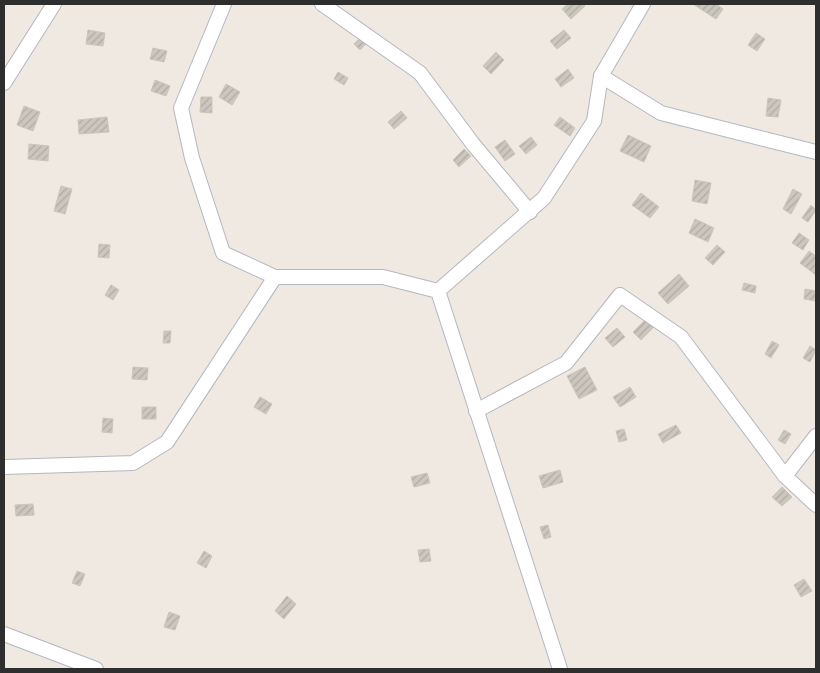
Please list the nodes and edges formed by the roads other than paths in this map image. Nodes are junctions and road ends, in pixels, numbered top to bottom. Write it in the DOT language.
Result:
graph roads {
  1 [pos="54,4"];
  2 [pos="224,4"];
  3 [pos="322,4"];
  4 [pos="643,4"];
  5 [pos="601,76"];
  6 [pos="4,83"];
  7 [pos="816,152"];
  8 [pos="530,212"];
  9 [pos="275,277"];
  10 [pos="438,292"];
  11 [pos="476,411"];
  12 [pos="816,436"];
  13 [pos="4,467"];
  14 [pos="785,476"];
  15 [pos="816,505"];
  16 [pos="4,634"];
  17 [pos="96,669"];
  18 [pos="560,669"];
  1 -- 6 [label="street"];
  2 -- 9 [label="street"];
  3 -- 8 [label="street"];
  4 -- 5 [label="street"];
  5 -- 7 [label="street"];
  5 -- 8 [label="street"];
  8 -- 10 [label="street"];
  9 -- 10 [label="street"];
  9 -- 13 [label="street"];
  10 -- 11 [label="street"];
  11 -- 14 [label="street"];
  11 -- 18 [label="street"];
  12 -- 14 [label="street"];
  14 -- 15 [label="street"];
  16 -- 17 [label="street"];
}
